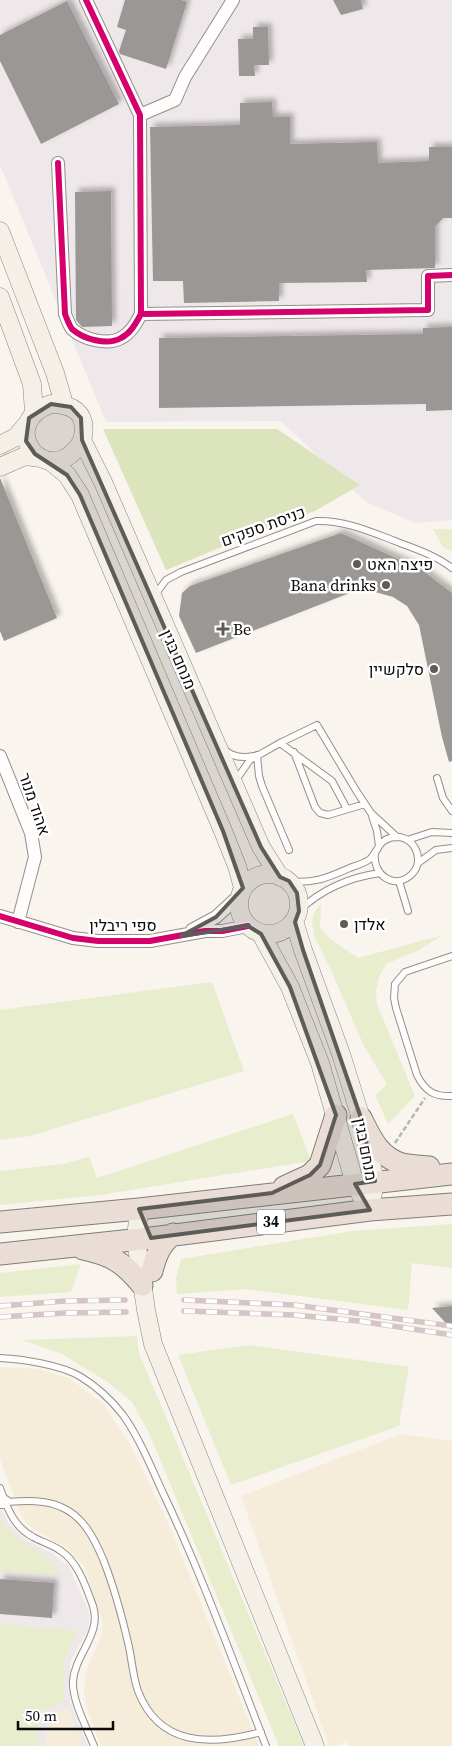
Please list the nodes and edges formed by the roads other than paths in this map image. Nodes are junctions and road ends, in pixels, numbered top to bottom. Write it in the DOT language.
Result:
graph roads {
  1 [pos="86,0"];
  2 [pos="233,0"];
  3 [pos="140,115"];
  4 [pos="58,163"];
  5 [pos="0,230"];
  6 [pos="452,275"];
  7 [pos="0,297"];
  8 [pos="141,314"];
  9 [pos="64,404"];
  10 [pos="30,419"];
  11 [pos="82,440"];
  12 [pos="0,445"];
  13 [pos="46,459"];
  14 [pos="0,467"];
  15 [pos="452,568"];
  16 [pos="155,603"];
  17 [pos="213,736"];
  18 [pos="280,743"];
  19 [pos="294,752"];
  20 [pos="257,755"];
  21 [pos="0,756"];
  22 [pos="437,778"];
  23 [pos="235,788"];
  24 [pos="365,804"];
  25 [pos="347,809"];
  26 [pos="452,811"];
  27 [pos="371,813"];
  28 [pos="452,833"];
  29 [pos="397,837"];
  30 [pos="407,840"];
  31 [pos="379,846"];
  32 [pos="452,848"];
  33 [pos="289,850"];
  34 [pos="375,853"];
  35 [pos="418,863"];
  36 [pos="380,873"];
  37 [pos="285,879"];
  38 [pos="399,881"];
  39 [pos="242,892"];
  40 [pos="408,911"];
  41 [pos="0,916"];
  42 [pos="297,916"];
  43 [pos="18,922"];
  44 [pos="255,930"];
  45 [pos="181,936"];
  46 [pos="452,956"];
  47 [pos="452,1096"];
  48 [pos="336,1115"];
  49 [pos="361,1118"];
  50 [pos="452,1172"];
  51 [pos="365,1182"];
  52 [pos="272,1193"];
  53 [pos="452,1204"];
  54 [pos="140,1209"];
  55 [pos="370,1210"];
  56 [pos="0,1222"];
  57 [pos="173,1234"];
  58 [pos="144,1238"];
  59 [pos="68,1246"];
  60 [pos="0,1254"];
  61 [pos="147,1278"];
  62 [pos="0,1358"];
  63 [pos="0,1488"];
  64 [pos="2,1502"];
  65 [pos="261,1732"];
  66 [pos="94,1746"];
  67 [pos="266,1746"];
  68 [pos="315,1746"];
  1 -- 3 [label="street"];
  2 -- 3 [label="street"];
  3 -- 8 [label="street"];
  4 -- 8 [label="street"];
  5 -- 9 [label="main road"];
  6 -- 8 [label="street"];
  7 -- 10 [label="main road"];
  9 -- 10 [label="main road"];
  9 -- 11 [label="main road"];
  10 -- 12 [label="main road"];
  10 -- 13 [label="main road"];
  11 -- 13 [label="main road"];
  11 -- 16 [label="main road, מנחם בגין"];
  13 -- 14 [label="main road"];
  13 -- 39 [label="main road, מנחם בגין"];
  15 -- 16 [label="lane, כניסת ספקים"];
  16 -- 17 [label="main road, מנחם בגין"];
  17 -- 20 [label="lane"];
  17 -- 23 [label="main road, מנחם בגין"];
  18 -- 19 [label="lane"];
  18 -- 20 [label="lane"];
  18 -- 24 [label="lane"];
  19 -- 25 [label="lane"];
  19 -- 25 [label="lane"];
  20 -- 23 [label="lane"];
  20 -- 33 [label="lane"];
  21 -- 43 [label="street, אהוד מנור"];
  22 -- 26 [label="lane"];
  23 -- 37 [label="main road, מנחם בגין"];
  24 -- 25 [label="lane"];
  24 -- 27 [label="lane"];
  27 -- 29 [label="lane"];
  27 -- 31 [label="lane"];
  28 -- 30 [label="lane"];
  29 -- 30 [label="lane"];
  29 -- 31 [label="lane"];
  30 -- 35 [label="lane"];
  31 -- 34 [label="lane"];
  32 -- 35 [label="lane"];
  34 -- 36 [label="lane"];
  34 -- 37 [label="lane"];
  35 -- 38 [label="lane"];
  36 -- 38 [label="lane"];
  36 -- 42 [label="lane"];
  37 -- 39 [label="main road"];
  37 -- 42 [label="main road"];
  38 -- 40 [label="lane"];
  39 -- 44 [label="main road"];
  39 -- 45 [label="street, ספי ריבלין"];
  41 -- 43 [label="street, ספי ריבלין"];
  42 -- 44 [label="main road"];
  42 -- 49 [label="main road, מנחם בגין"];
  43 -- 45 [label="street, ספי ריבלין"];
  44 -- 45 [label="street, ספי ריבלין"];
  44 -- 48 [label="main road, מנחם בגין"];
  46 -- 47 [label="lane"];
  48 -- 51 [label="main road, מנחם בגין"];
  48 -- 52 [label="highway"];
  49 -- 50 [label="highway"];
  49 -- 51 [label="main road, מנחם בגין"];
  50 -- 51 [label="highway, 34"];
  51 -- 52 [label="highway, 34"];
  51 -- 55 [label="main road, מנחם בגין"];
  52 -- 54 [label="highway, 34"];
  53 -- 55 [label="highway, 34"];
  54 -- 56 [label="highway, 34"];
  54 -- 58 [label="main road"];
  55 -- 57 [label="highway, 34"];
  57 -- 58 [label="highway, 34"];
  57 -- 61 [label="highway"];
  58 -- 59 [label="highway, 34"];
  58 -- 61 [label="main road"];
  59 -- 60 [label="highway, 34"];
  59 -- 61 [label="highway"];
  61 -- 68 [label="main road"];
  62 -- 65 [label="lane"];
  63 -- 64 [label="lane"];
  64 -- 65 [label="lane"];
  64 -- 66 [label="lane"];
  65 -- 67 [label="lane"];
}
